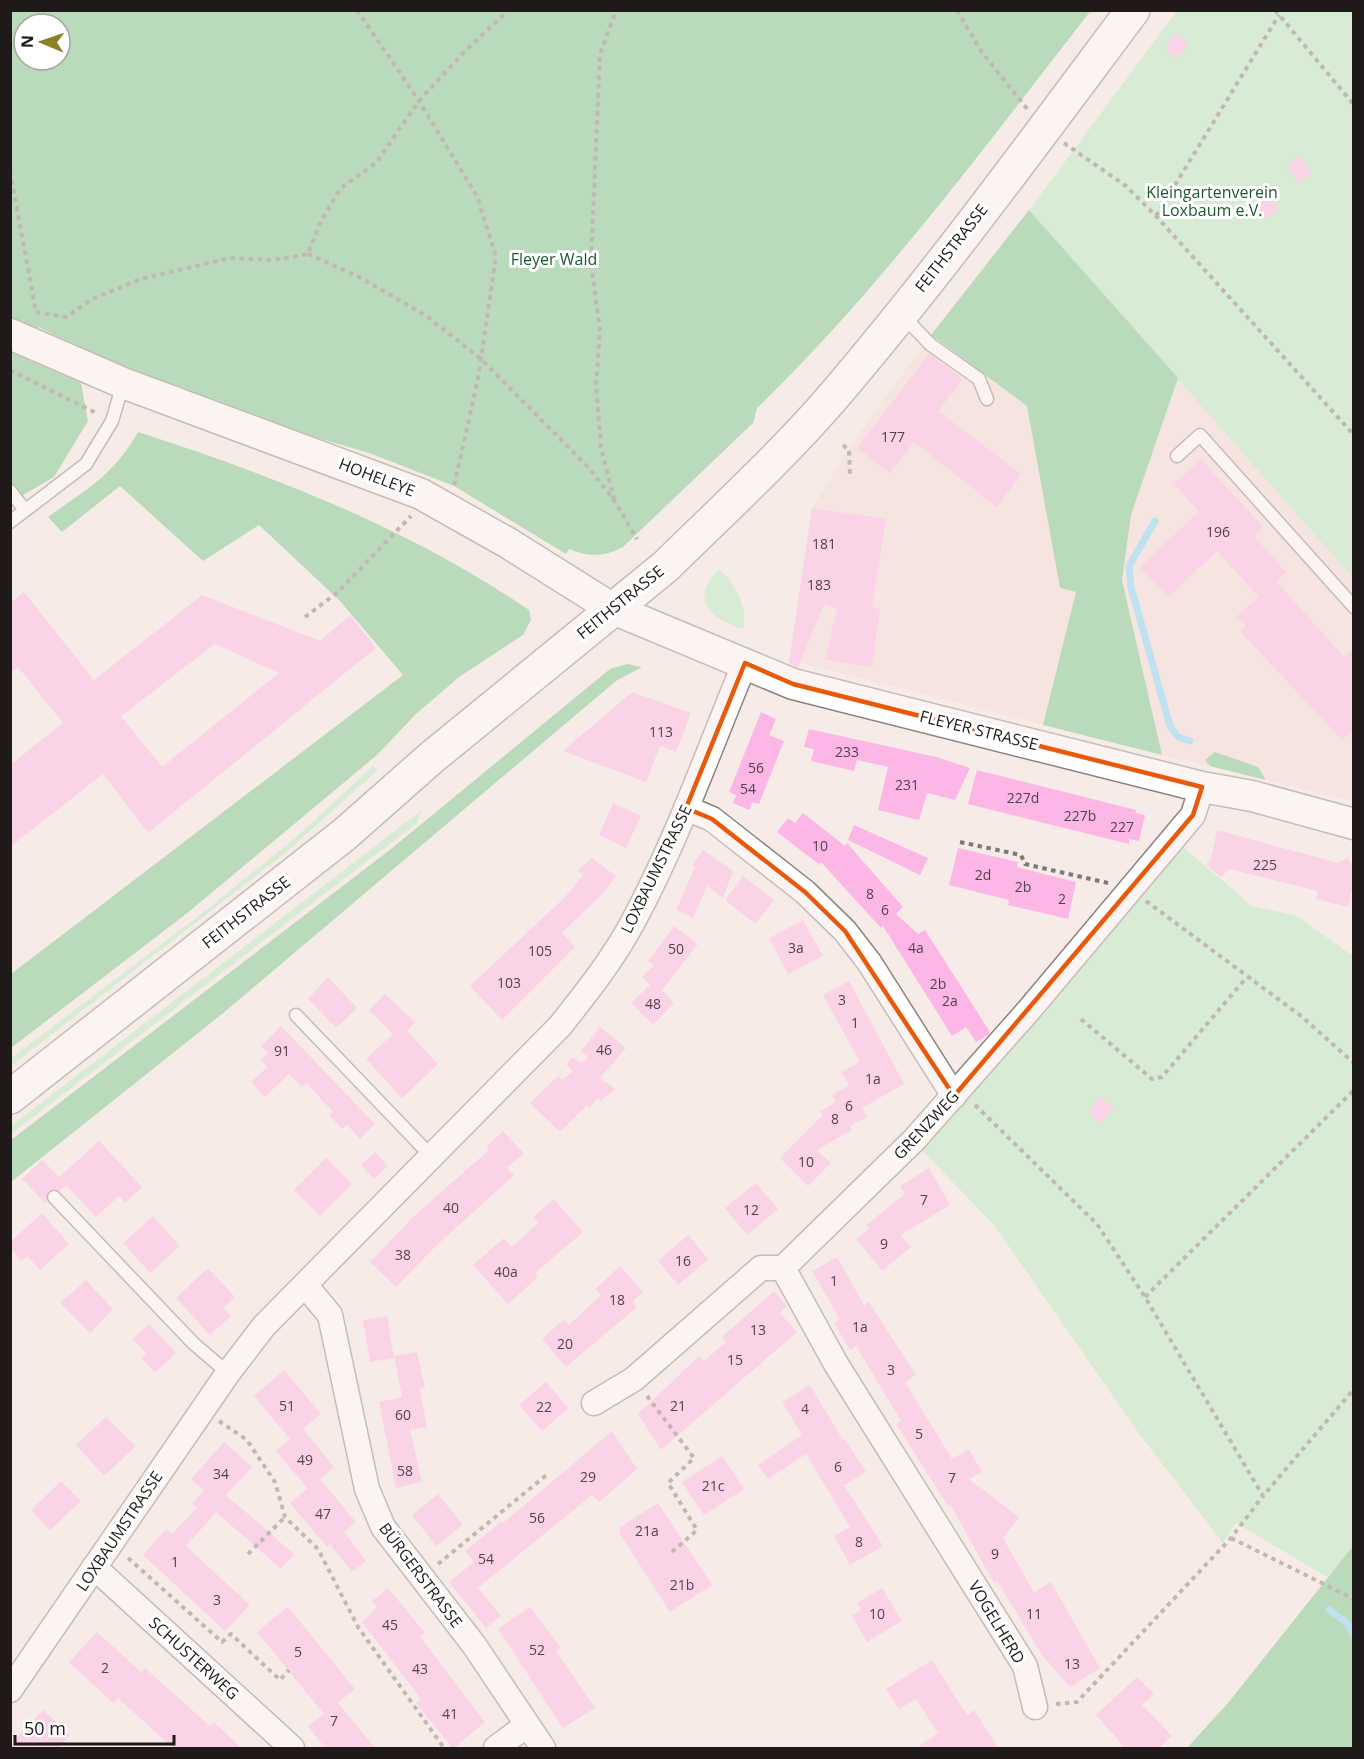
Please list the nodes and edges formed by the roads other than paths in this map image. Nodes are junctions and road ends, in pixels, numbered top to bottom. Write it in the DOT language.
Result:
graph roads {
  1 [pos="1133,10"];
  2 [pos="900,313"];
  3 [pos="22,340"];
  4 [pos="123,383"];
  5 [pos="987,399"];
  6 [pos="1177,456"];
  7 [pos="10,491"];
  8 [pos="25,510"];
  9 [pos="10,522"];
  10 [pos="1353,607"];
  11 [pos="613,609"];
  12 [pos="745,663"];
  13 [pos="1202,787"];
  14 [pos="686,808"];
  15 [pos="1353,824"];
  16 [pos="296,1015"];
  17 [pos="956,1093"];
  18 [pos="10,1097"];
  19 [pos="432,1158"];
  20 [pos="54,1197"];
  21 [pos="783,1268"];
  22 [pos="305,1285"];
  23 [pos="228,1373"];
  24 [pos="594,1403"];
  25 [pos="94,1567"];
  26 [pos="10,1690"];
  27 [pos="1035,1707"];
  28 [pos="527,1725"];
  29 [pos="292,1749"];
  30 [pos="496,1749"];
  31 [pos="543,1749"];
  1 -- 2 [label="main road, FEITHSTRASSE"];
  2 -- 5 [label="lane"];
  2 -- 11 [label="main road, FEITHSTRASSE"];
  3 -- 4 [label="street, HOHELEYE"];
  4 -- 8 [label="lane"];
  4 -- 11 [label="street, HOHELEYE"];
  6 -- 10 [label="lane"];
  7 -- 8 [label="lane"];
  8 -- 9 [label="lane"];
  11 -- 12 [label="street, FLEYER STRASSE"];
  11 -- 18 [label="main road, FEITHSTRASSE"];
  12 -- 13 [label="street, FLEYER STRASSE"];
  12 -- 14 [label="street, LOXBAUMSTRASSE"];
  13 -- 15 [label="street, FLEYER STRASSE"];
  13 -- 17 [label="street, GRENZWEG"];
  14 -- 17 [label="street"];
  14 -- 19 [label="street, LOXBAUMSTRASSE"];
  16 -- 19 [label="lane"];
  17 -- 21 [label="street, GRENZWEG"];
  19 -- 22 [label="street, LOXBAUMSTRASSE"];
  20 -- 23 [label="lane"];
  21 -- 24 [label="street"];
  21 -- 27 [label="street, VOGELHERD"];
  22 -- 23 [label="street, LOXBAUMSTRASSE"];
  22 -- 28 [label="street, BÜRGERSTRASSE"];
  23 -- 25 [label="street, LOXBAUMSTRASSE"];
  25 -- 26 [label="street, LOXBAUMSTRASSE"];
  25 -- 29 [label="street, SCHUSTERWEG"];
  28 -- 30 [label="street"];
  28 -- 31 [label="street, BÜRGERSTRASSE"];
}
